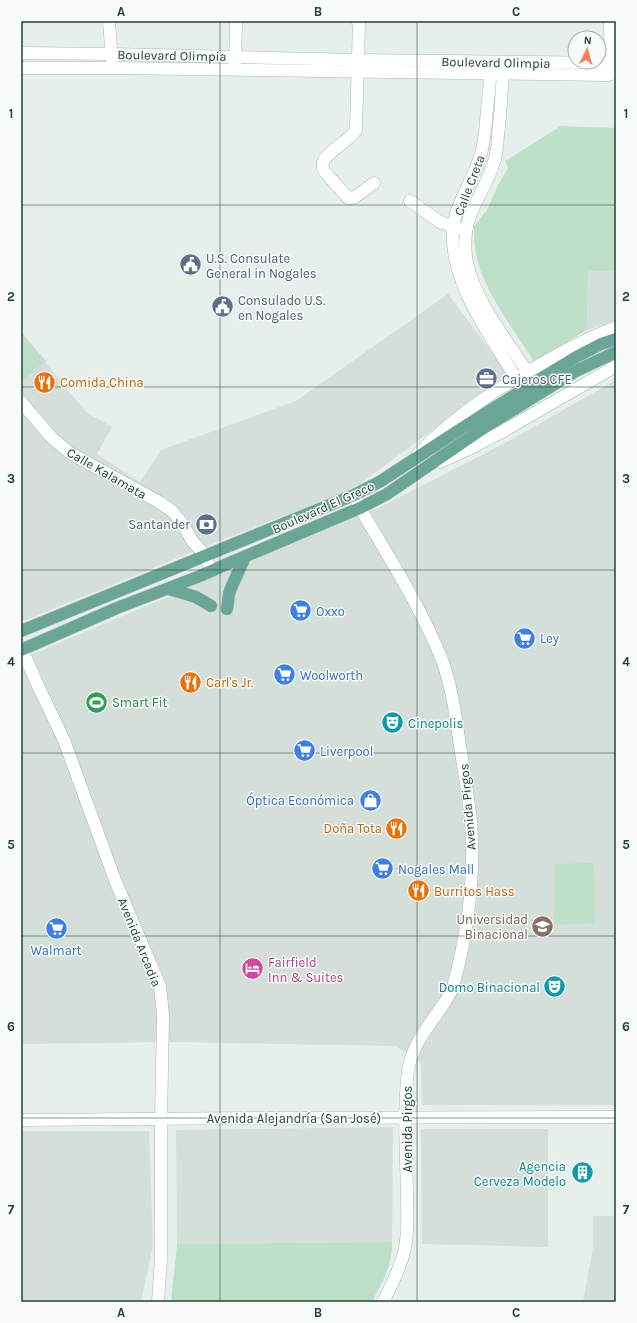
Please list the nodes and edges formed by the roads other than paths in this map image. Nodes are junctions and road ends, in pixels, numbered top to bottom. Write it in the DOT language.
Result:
graph roads {
  1 [pos="109,21"];
  2 [pos="236,21"];
  3 [pos="358,21"];
  4 [pos="610,21"];
  5 [pos="21,53"];
  6 [pos="113,54"];
  7 [pos="235,56"];
  8 [pos="359,60"];
  9 [pos="611,63"];
  10 [pos="21,68"];
  11 [pos="112,68"];
  12 [pos="495,69"];
  13 [pos="235,70"];
  14 [pos="358,73"];
  15 [pos="485,133"];
  16 [pos="498,134"];
  17 [pos="374,183"];
  18 [pos="410,200"];
  19 [pos="453,227"];
  20 [pos="465,230"];
  21 [pos="616,327"];
  22 [pos="616,339"];
  23 [pos="616,352"];
  24 [pos="616,366"];
  25 [pos="527,371"];
  26 [pos="516,378"];
  27 [pos="21,403"];
  28 [pos="482,423"];
  29 [pos="411,462"];
  30 [pos="424,469"];
  31 [pos="354,495"];
  32 [pos="360,508"];
  33 [pos="192,542"];
  34 [pos="206,555"];
  35 [pos="245,557"];
  36 [pos="194,560"];
  37 [pos="206,574"];
  38 [pos="168,589"];
  39 [pos="211,606"];
  40 [pos="227,609"];
  41 [pos="21,631"];
  42 [pos="21,649"];
  43 [pos="406,1117"];
  44 [pos="616,1117"];
  45 [pos="161,1119"];
  46 [pos="21,1120"];
  47 [pos="158,1302"];
  48 [pos="383,1302"];
  1 -- 6 [label="street"];
  2 -- 7 [label="street"];
  3 -- 8 [label="street"];
  4 -- 9 [label="street"];
  5 -- 6 [label="street, Boulevard Olimpia"];
  6 -- 7 [label="street, Boulevard Olimpia"];
  6 -- 11 [label="street"];
  7 -- 8 [label="street, Boulevard Olimpia"];
  7 -- 13 [label="street"];
  8 -- 12 [label="street, Boulevard Olimpia"];
  8 -- 14 [label="street"];
  9 -- 12 [label="street, Boulevard Olimpia"];
  9 -- 12 [label="street, Boulevard Olimpia"];
  10 -- 11 [label="street, Boulevard Olimpia"];
  11 -- 13 [label="street, Boulevard Olimpia"];
  12 -- 14 [label="street, Boulevard Olimpia"];
  12 -- 15 [label="street, Calle Creta"];
  12 -- 16 [label="street, Calle Creta"];
  13 -- 14 [label="street, Boulevard Olimpia"];
  14 -- 17 [label="street"];
  15 -- 16 [label="street"];
  15 -- 19 [label="street, Calle Creta"];
  16 -- 20 [label="street, Calle Creta"];
  18 -- 19 [label="street"];
  19 -- 20 [label="street"];
  19 -- 26 [label="street, Calle Creta"];
  20 -- 25 [label="street, Calle Creta"];
  21 -- 25 [label="street"];
  22 -- 28 [label="main road, Boulevard El Greco"];
  23 -- 28 [label="main road, Boulevard El Greco"];
  24 -- 30 [label="street"];
  25 -- 26 [label="street"];
  26 -- 29 [label="street"];
  27 -- 33 [label="street, Calle Kalamata"];
  28 -- 29 [label="main road, Boulevard El Greco"];
  28 -- 30 [label="main road, Boulevard El Greco"];
  29 -- 31 [label="main road, Boulevard El Greco"];
  30 -- 32 [label="main road, Boulevard El Greco"];
  31 -- 32 [label="street, Avenida Pirgos"];
  31 -- 34 [label="main road, Boulevard El Greco"];
  32 -- 35 [label="main road, Boulevard El Greco"];
  32 -- 43 [label="street, Avenida Pirgos"];
  33 -- 34 [label="street, Calle Kalamata"];
  33 -- 36 [label="street, Calle Kalamata"];
  34 -- 36 [label="main road, Boulevard El Greco"];
  34 -- 37 [label="street"];
  35 -- 37 [label="main road, Boulevard El Greco"];
  35 -- 40 [label="main road"];
  36 -- 37 [label="street, Calle Kalamata"];
  36 -- 41 [label="main road, Boulevard El Greco"];
  37 -- 38 [label="main road, Boulevard El Greco"];
  38 -- 39 [label="main road"];
  38 -- 42 [label="main road, Boulevard El Greco"];
  42 -- 45 [label="street, Avenida Arcadia"];
  43 -- 44 [label="street, Avenida Alejandría (San José)"];
  43 -- 45 [label="street, Avenida Alejandría (San José)"];
  43 -- 48 [label="street, Avenida Pirgos"];
  45 -- 46 [label="street, Avenida Alejandría (San José)"];
  45 -- 47 [label="street, Avenida Arcadia"];
}
